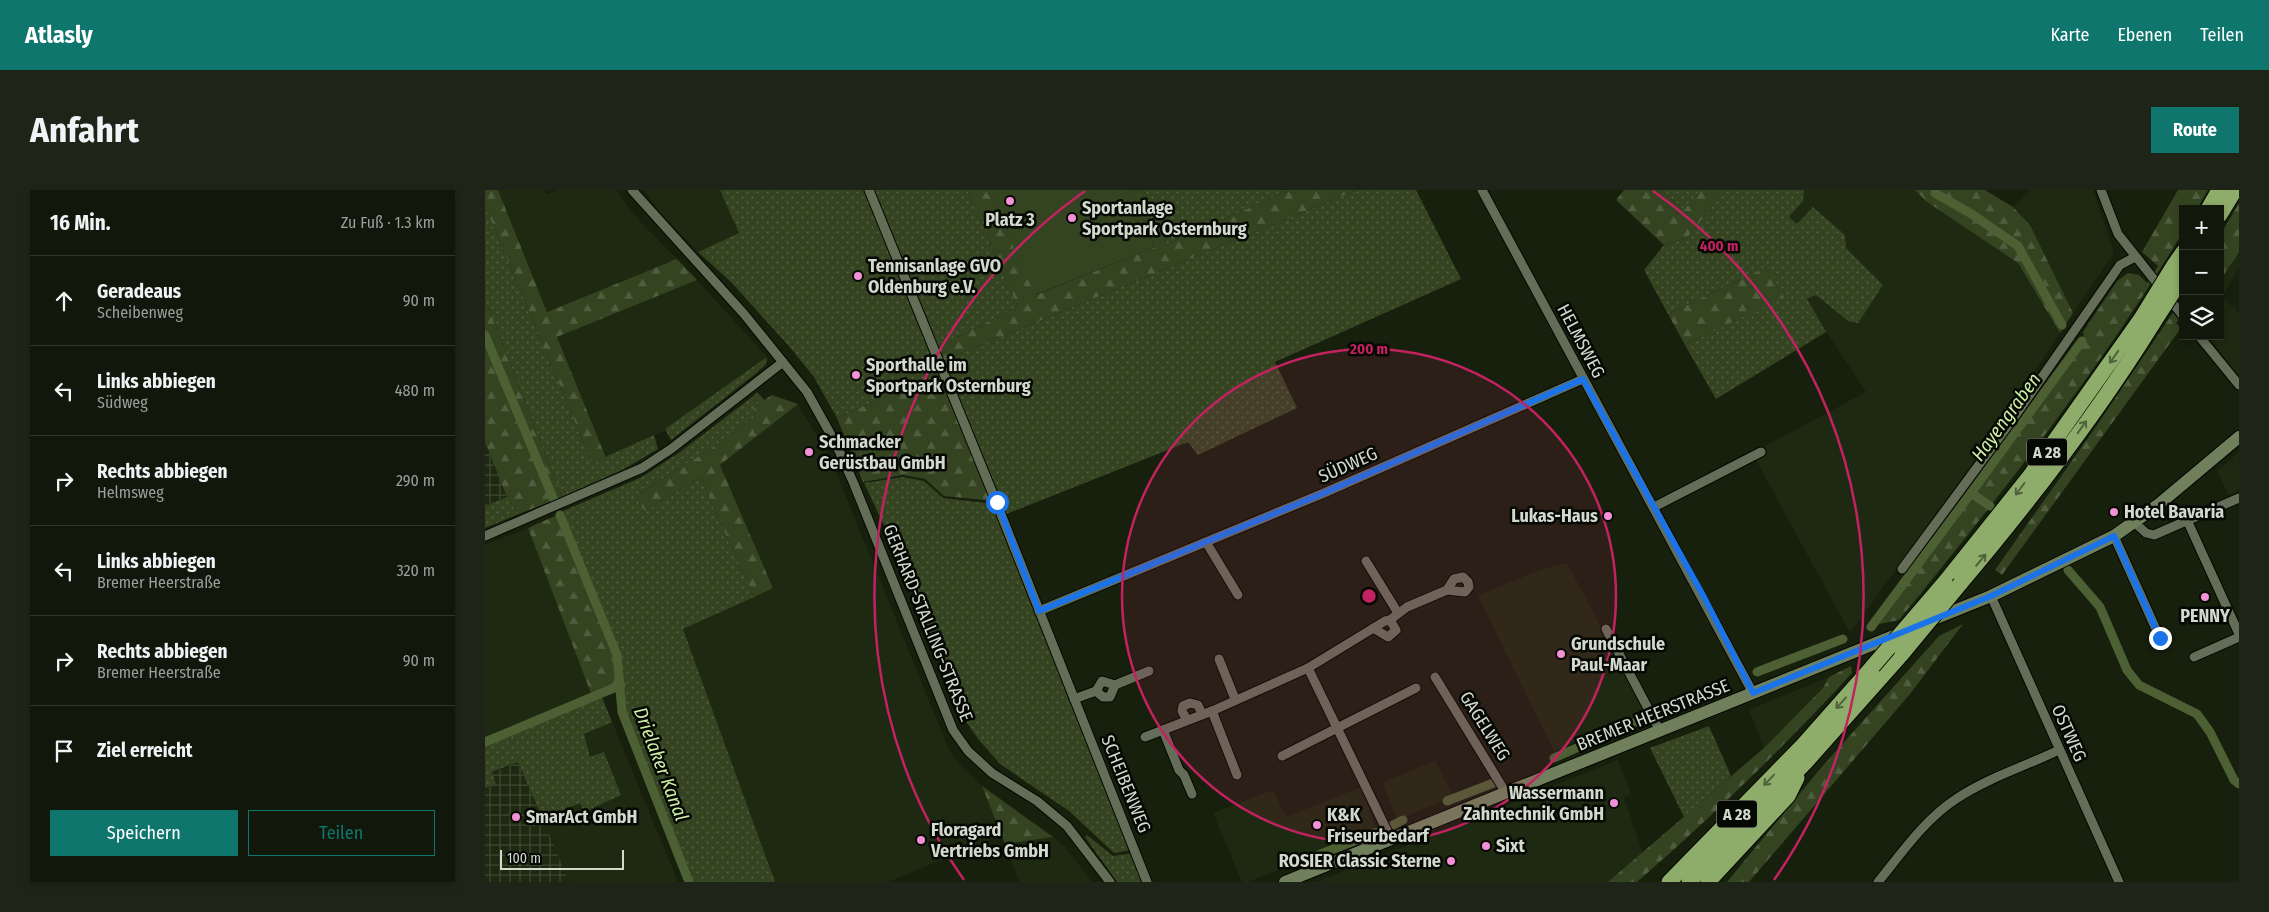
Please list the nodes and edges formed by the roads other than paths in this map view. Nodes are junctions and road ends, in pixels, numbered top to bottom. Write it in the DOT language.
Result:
graph roads {
  1 [pos="632,190"];
  2 [pos="869,190"];
  3 [pos="1482,190"];
  4 [pos="2101,190"];
  5 [pos="2219,190"];
  6 [pos="2235,190"];
  7 [pos="2210,205"];
  8 [pos="2224,208"];
  9 [pos="2135,257"];
  10 [pos="2179,271"];
  11 [pos="2179,311"];
  12 [pos="2148,319"];
  13 [pos="2202,340"];
  14 [pos="783,362"];
  15 [pos="1583,379"];
  16 [pos="2239,385"];
  17 [pos="2239,437"];
  18 [pos="1761,452"];
  19 [pos="2239,498"];
  20 [pos="1653,507"];
  21 [pos="2187,520"];
  22 [pos="2134,522"];
  23 [pos="485,536"];
  24 [pos="2114,536"];
  25 [pos="1206,542"];
  26 [pos="1366,561"];
  27 [pos="1902,569"];
  28 [pos="1447,590"];
  29 [pos="1238,595"];
  30 [pos="1991,596"];
  31 [pos="1039,611"];
  32 [pos="2239,612"];
  33 [pos="1397,613"];
  34 [pos="2230,616"];
  35 [pos="1389,620"];
  36 [pos="1373,628"];
  37 [pos="1606,629"];
  38 [pos="2239,635"];
  39 [pos="2160,638"];
  40 [pos="2194,658"];
  41 [pos="1219,659"];
  42 [pos="1309,668"];
  43 [pos="1149,671"];
  44 [pos="1435,676"];
  45 [pos="1115,685"];
  46 [pos="1416,688"];
  47 [pos="1096,691"];
  48 [pos="1753,693"];
  49 [pos="1074,699"];
  50 [pos="1235,699"];
  51 [pos="1212,710"];
  52 [pos="1202,714"];
  53 [pos="1187,720"];
  54 [pos="1338,729"];
  55 [pos="1163,730"];
  56 [pos="1660,731"];
  57 [pos="1145,737"];
  58 [pos="2059,750"];
  59 [pos="1282,756"];
  60 [pos="1806,762"];
  61 [pos="1237,775"];
  62 [pos="1506,793"];
  63 [pos="1192,794"];
  64 [pos="1391,839"];
  65 [pos="1110,882"];
  66 [pos="1147,882"];
  67 [pos="1285,882"];
  68 [pos="1669,882"];
  69 [pos="1689,882"];
  70 [pos="1708,882"];
  71 [pos="1878,882"];
  72 [pos="2119,882"];
  1 -- 14 [label="street, GERHARD-STALLING-STRASSE"];
  2 -- 31 [label="street, SCHEIBENWEG"];
  3 -- 15 [label="street, HELMSWEG"];
  4 -- 9 [label="street"];
  5 -- 7 [label="highway"];
  6 -- 8 [label="highway"];
  9 -- 11 [label="street"];
  9 -- 27 [label="street"];
  10 -- 12 [label="highway, A 28, bridge"];
  60 -- 12 [label="highway, A 28, one-way, bridge"];
  12 -- 68 [label="highway, A 28, one-way, bridge"];
  13 -- 16 [label="street"];
  14 -- 23 [label="street"];
  14 -- 65 [label="street, GERHARD-STALLING-STRASSE"];
  15 -- 20 [label="street, HELMSWEG"];
  15 -- 25 [label="street, SÜDWEG"];
  17 -- 22 [label="street, BREMER HEERSTRASSE"];
  18 -- 20 [label="street"];
  19 -- 21 [label="street"];
  20 -- 48 [label="street, HELMSWEG"];
  21 -- 22 [label="street"];
  21 -- 34 [label="street"];
  22 -- 24 [label="street, BREMER HEERSTRASSE"];
  24 -- 30 [label="street, BREMER HEERSTRASSE"];
  24 -- 39 [label="street"];
  25 -- 29 [label="street"];
  25 -- 31 [label="street, SÜDWEG"];
  26 -- 33 [label="street"];
  28 -- 33 [label="street"];
  30 -- 48 [label="street, BREMER HEERSTRASSE"];
  30 -- 58 [label="street, OSTWEG"];
  31 -- 49 [label="street, SCHEIBENWEG"];
  32 -- 34 [label="street"];
  33 -- 35 [label="street"];
  34 -- 38 [label="street"];
  35 -- 36 [label="street"];
  35 -- 36 [label="street"];
  36 -- 42 [label="street"];
  37 -- 56 [label="street"];
  38 -- 40 [label="street"];
  41 -- 50 [label="street"];
  42 -- 50 [label="street"];
  42 -- 54 [label="street"];
  43 -- 45 [label="street"];
  44 -- 62 [label="street, GAGELWEG"];
  45 -- 47 [label="street"];
  45 -- 47 [label="street"];
  46 -- 54 [label="street"];
  47 -- 49 [label="street"];
  48 -- 56 [label="street, BREMER HEERSTRASSE"];
  49 -- 66 [label="street, SCHEIBENWEG"];
  50 -- 51 [label="street"];
  51 -- 52 [label="street"];
  51 -- 61 [label="street"];
  52 -- 53 [label="street"];
  52 -- 53 [label="street"];
  53 -- 55 [label="street"];
  54 -- 59 [label="street"];
  54 -- 64 [label="street"];
  55 -- 57 [label="street"];
  55 -- 63 [label="street"];
  56 -- 62 [label="street, BREMER HEERSTRASSE"];
  58 -- 71 [label="street"];
  58 -- 72 [label="street, OSTWEG"];
  60 -- 69 [label="highway, A 28"];
  60 -- 70 [label="highway"];
  62 -- 64 [label="street, BREMER HEERSTRASSE"];
  64 -- 67 [label="street, BREMER HEERSTRASSE"];
}
